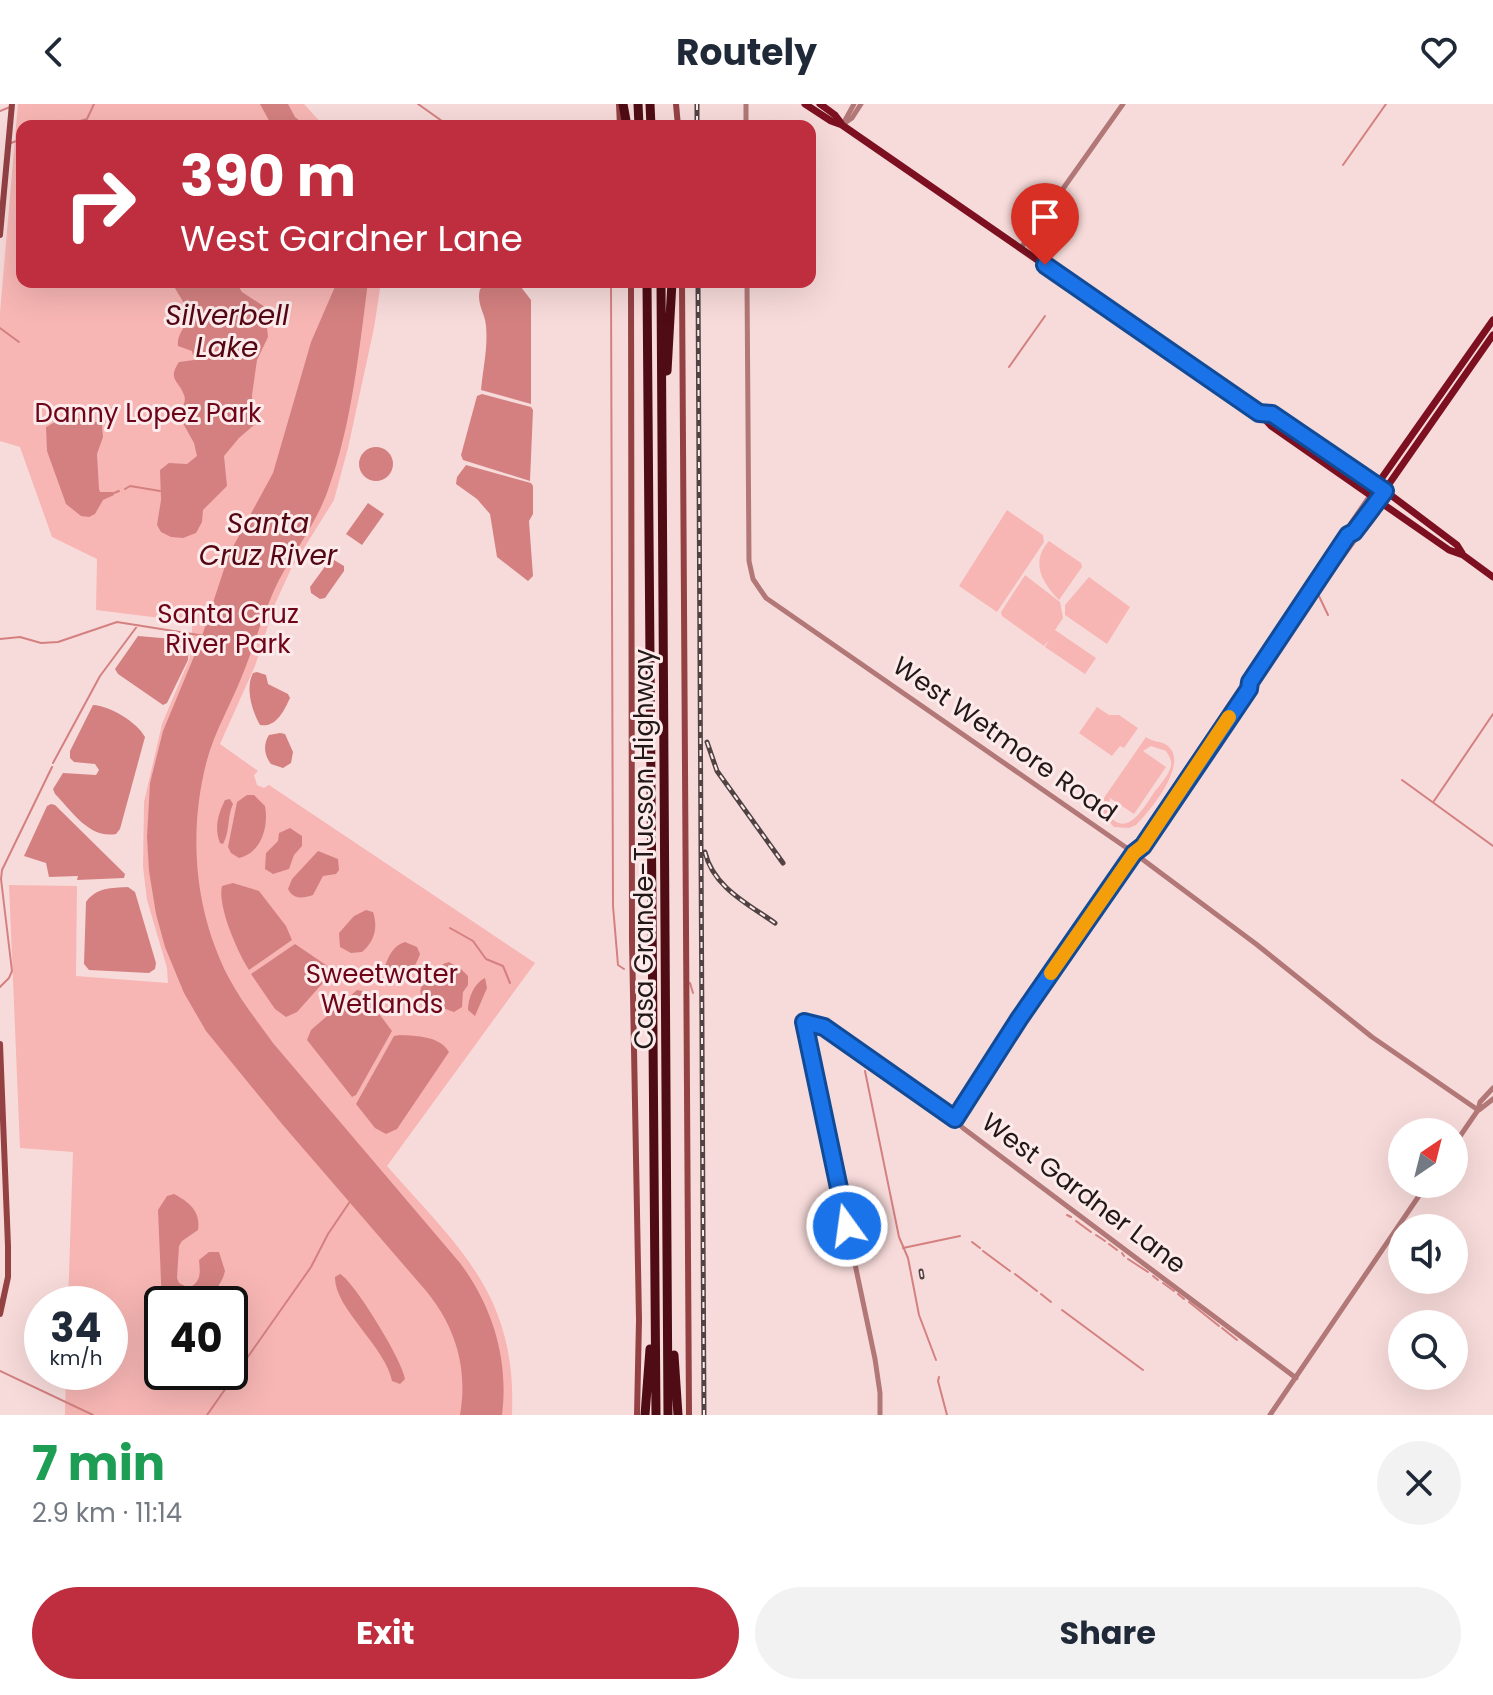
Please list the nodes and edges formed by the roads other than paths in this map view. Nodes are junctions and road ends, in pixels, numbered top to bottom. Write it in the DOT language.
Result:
graph roads {
  1 [pos="12,104"];
  2 [pos="805,104"];
  3 [pos="820,104"];
  4 [pos="854,104"];
  5 [pos="861,104"];
  6 [pos="1123,104"];
  7 [pos="842,125"];
  8 [pos="0,235"];
  9 [pos="1021,248"];
  10 [pos="631,288"];
  11 [pos="645,288"];
  12 [pos="661,288"];
  13 [pos="672,288"];
  14 [pos="682,288"];
  15 [pos="747,288"];
  16 [pos="1493,320"];
  17 [pos="1493,335"];
  18 [pos="1259,413"];
  19 [pos="663,434"];
  20 [pos="1377,485"];
  21 [pos="1385,491"];
  22 [pos="1371,494"];
  23 [pos="1378,499"];
  24 [pos="1348,535"];
  25 [pos="1463,555"];
  26 [pos="1493,577"];
  27 [pos="1250,682"];
  28 [pos="1143,846"];
  29 [pos="1134,853"];
  30 [pos="1153,867"];
  31 [pos="0,1044"];
  32 [pos="1493,1088"];
  33 [pos="1493,1099"];
  34 [pos="962,1109"];
  35 [pos="1478,1110"];
  36 [pos="945,1112"];
  37 [pos="955,1119"];
  38 [pos="1468,1125"];
  39 [pos="1418,1198"];
  40 [pos="668,1289"];
  41 [pos="655,1293"];
  42 [pos="0,1314"];
  43 [pos="1296,1378"];
  44 [pos="637,1415"];
  45 [pos="645,1415"];
  46 [pos="656,1415"];
  47 [pos="668,1415"];
  48 [pos="678,1415"];
  49 [pos="689,1415"];
  50 [pos="880,1415"];
  51 [pos="1270,1415"];
  1 -- 8 [label="main road"];
  2 -- 7 [label="main road"];
  3 -- 7 [label="main road"];
  4 -- 7 [label="street"];
  5 -- 7 [label="street"];
  6 -- 9 [label="street"];
  7 -- 9 [label="main road"];
  9 -- 18 [label="main road"];
  10 -- 44 [label="main road"];
  11 -- 41 [label="highway, Casa Grande-Tucson Highway"];
  12 -- 19 [label="highway, Casa Grande-Tucson Highway"];
  13 -- 19 [label="highway"];
  14 -- 49 [label="main road"];
  15 -- 29 [label="street, West Wetmore Road"];
  16 -- 20 [label="main road"];
  17 -- 21 [label="main road"];
  18 -- 20 [label="main road"];
  18 -- 22 [label="main road"];
  19 -- 40 [label="highway, Casa Grande-Tucson Highway"];
  20 -- 21 [label="main road"];
  20 -- 22 [label="main road"];
  21 -- 23 [label="main road"];
  21 -- 25 [label="main road"];
  22 -- 23 [label="main road"];
  22 -- 24 [label="street"];
  23 -- 24 [label="street"];
  23 -- 25 [label="main road"];
  24 -- 27 [label="street"];
  25 -- 26 [label="main road"];
  27 -- 28 [label="street"];
  27 -- 29 [label="street"];
  28 -- 29 [label="street"];
  28 -- 30 [label="street"];
  29 -- 30 [label="street, West Wetmore Road"];
  29 -- 34 [label="street"];
  30 -- 35 [label="street, West Wetmore Road"];
  31 -- 42 [label="main road"];
  32 -- 35 [label="street"];
  33 -- 35 [label="street"];
  34 -- 36 [label="street"];
  34 -- 37 [label="street"];
  35 -- 38 [label="street"];
  36 -- 37 [label="street, West Gardner Lane"];
  36 -- 50 [label="street, West Gardner Lane"];
  37 -- 43 [label="street, West Gardner Lane"];
  39 -- 43 [label="street"];
  40 -- 47 [label="highway, Casa Grande-Tucson Highway"];
  40 -- 48 [label="highway"];
  41 -- 45 [label="highway"];
  41 -- 46 [label="highway, Casa Grande-Tucson Highway"];
  43 -- 51 [label="street"];
}
